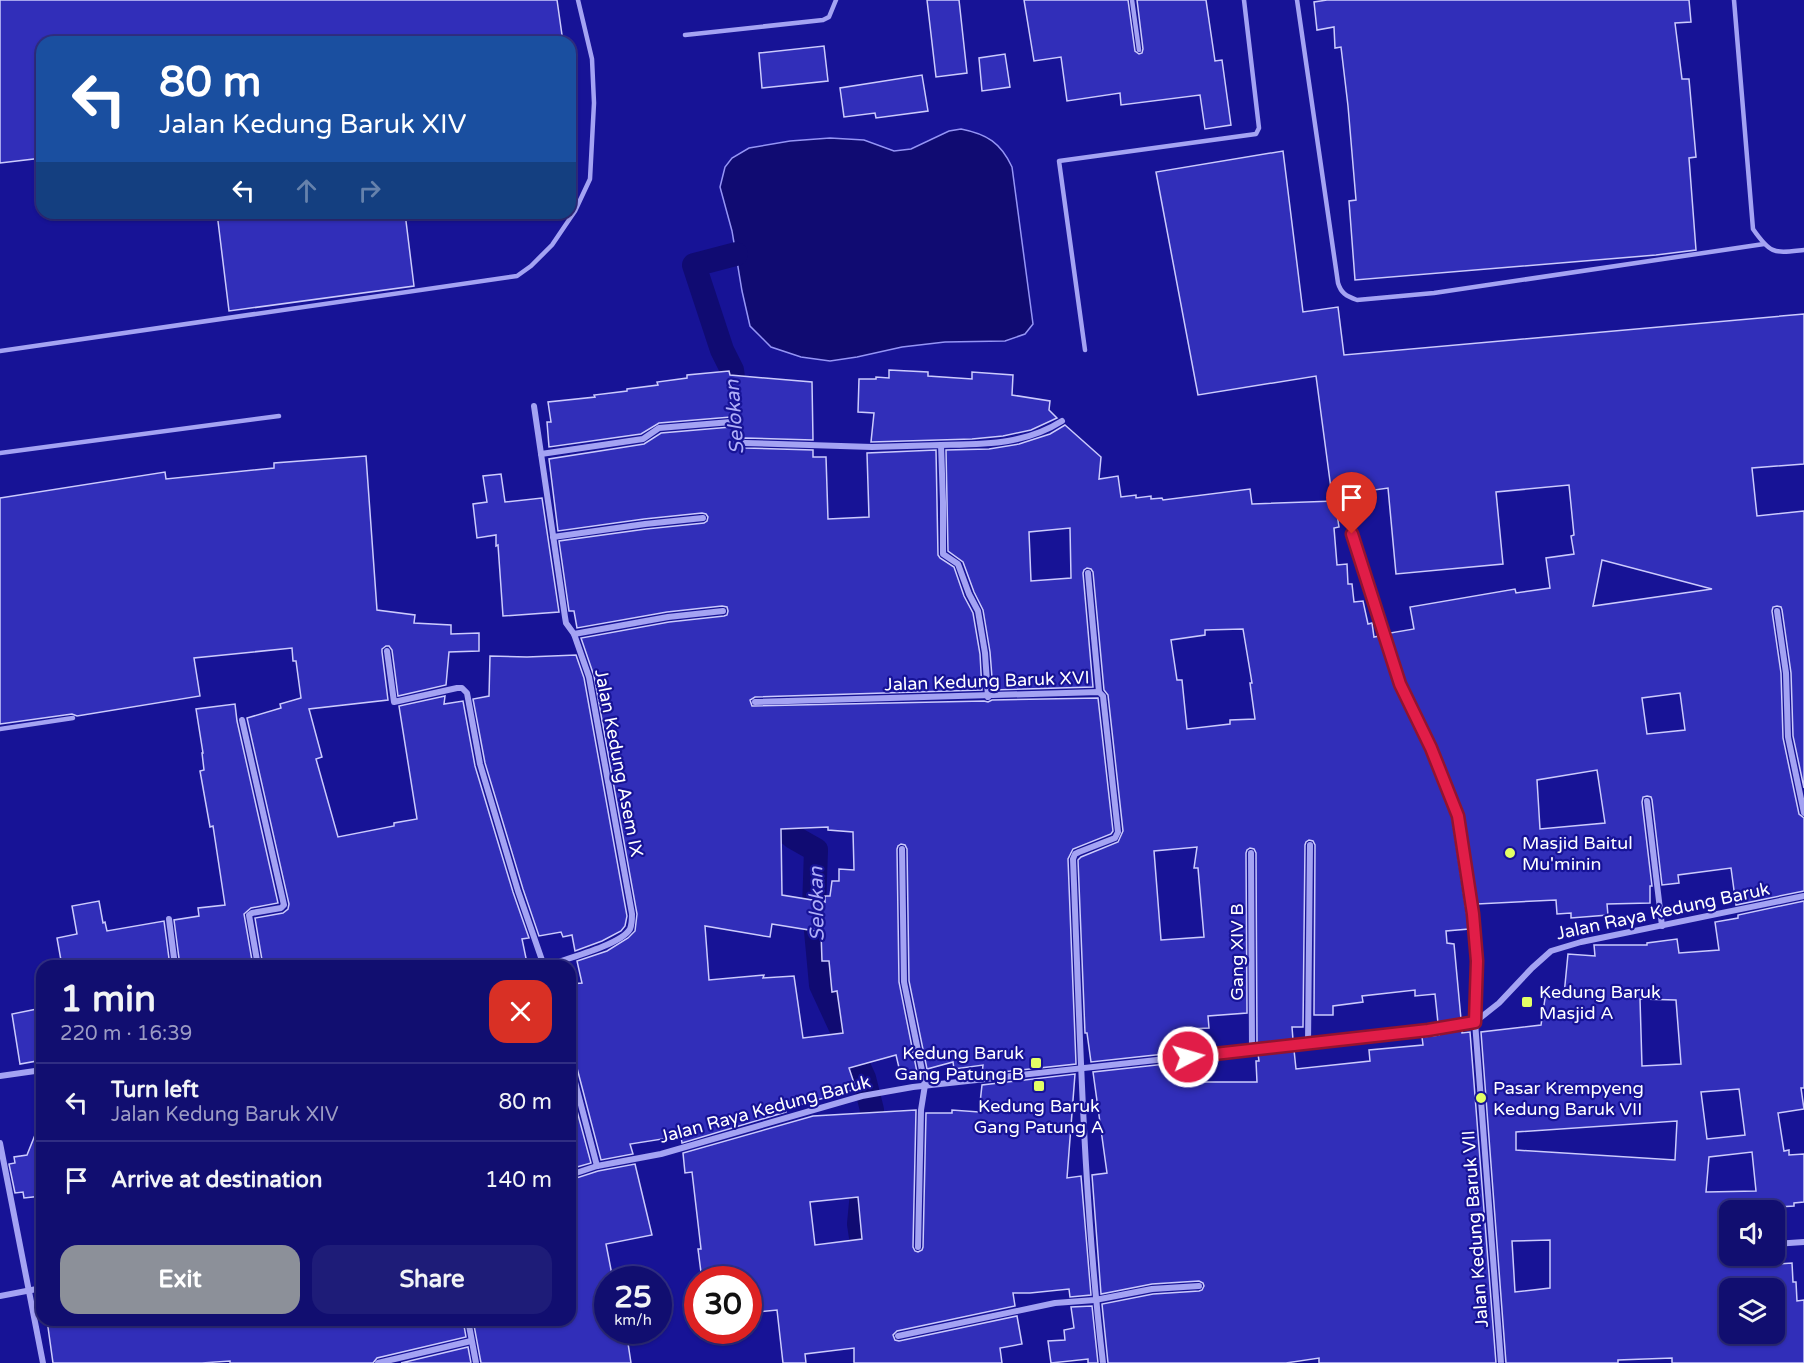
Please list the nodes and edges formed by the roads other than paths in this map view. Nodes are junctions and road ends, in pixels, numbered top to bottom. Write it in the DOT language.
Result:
graph roads {
  1 [pos="578,0"];
  2 [pos="836,0"];
  3 [pos="1132,0"];
  4 [pos="1244,0"];
  5 [pos="1297,0"];
  6 [pos="1734,0"];
  7 [pos="685,35"];
  8 [pos="1139,50"];
  9 [pos="576,209"];
  10 [pos="570,219"];
  11 [pos="1764,244"];
  12 [pos="1804,250"];
  13 [pos="1085,350"];
  14 [pos="0,351"];
  15 [pos="534,406"];
  16 [pos="279,416"];
  17 [pos="1062,421"];
  18 [pos="731,423"];
  19 [pos="745,443"];
  20 [pos="940,444"];
  21 [pos="0,453"];
  22 [pos="541,454"];
  23 [pos="1346,513"];
  24 [pos="704,518"];
  25 [pos="553,537"];
  26 [pos="1088,573"];
  27 [pos="1777,611"];
  28 [pos="723,612"];
  29 [pos="574,634"];
  30 [pos="387,651"];
  31 [pos="1099,692"];
  32 [pos="988,697"];
  33 [pos="755,702"];
  34 [pos="73,718"];
  35 [pos="242,720"];
  36 [pos="0,729"];
  37 [pos="1647,801"];
  38 [pos="1804,813"];
  39 [pos="1310,845"];
  40 [pos="902,849"];
  41 [pos="1251,854"];
  42 [pos="1804,896"];
  43 [pos="169,919"];
  44 [pos="1662,926"];
  45 [pos="174,960"];
  46 [pos="257,960"];
  47 [pos="543,960"];
  48 [pos="562,960"];
  49 [pos="1475,1022"];
  50 [pos="1308,1044"];
  51 [pos="1252,1050"];
  52 [pos="1082,1068"];
  53 [pos="36,1071"];
  54 [pos="0,1076"];
  55 [pos="925,1085"];
  56 [pos="576,1086"];
  57 [pos="0,1143"];
  58 [pos="597,1166"];
  59 [pos="576,1173"];
  60 [pos="1804,1242"];
  61 [pos="1785,1243"];
  62 [pos="918,1247"];
  63 [pos="1199,1286"];
  64 [pos="36,1289"];
  65 [pos="28,1290"];
  66 [pos="0,1296"];
  67 [pos="1095,1300"];
  68 [pos="469,1326"];
  69 [pos="898,1336"];
  70 [pos="471,1341"];
  71 [pos="43,1363"];
  72 [pos="378,1363"];
  73 [pos="476,1363"];
  74 [pos="1103,1363"];
  75 [pos="1501,1363"];
  1 -- 9 [label="lane"];
  2 -- 7 [label="lane"];
  3 -- 8 [label="lane"];
  4 -- 13 [label="lane"];
  5 -- 11 [label="lane"];
  6 -- 11 [label="lane"];
  10 -- 14 [label="lane"];
  11 -- 12 [label="lane"];
  15 -- 22 [label="street, Jalan Kedung Asem IX"];
  16 -- 21 [label="lane"];
  17 -- 20 [label="street"];
  18 -- 22 [label="street"];
  19 -- 20 [label="street"];
  20 -- 32 [label="street"];
  22 -- 25 [label="street, Jalan Kedung Asem IX"];
  23 -- 49 [label="street, Jalan Kedung Baruk VII"];
  24 -- 25 [label="street"];
  25 -- 29 [label="street, Jalan Kedung Asem IX"];
  26 -- 31 [label="street"];
  27 -- 38 [label="street"];
  28 -- 29 [label="street"];
  29 -- 48 [label="street, Jalan Kedung Asem IX"];
  30 -- 47 [label="street, Jalan Kedung Asem IX"];
  31 -- 32 [label="street, Jalan Kedung Baruk XVI"];
  31 -- 52 [label="street, Jalan Kedung Baruk XVI"];
  32 -- 33 [label="street, Jalan Kedung Baruk XVI"];
  34 -- 36 [label="lane"];
  35 -- 46 [label="street"];
  37 -- 44 [label="street"];
  39 -- 50 [label="street"];
  40 -- 55 [label="street"];
  41 -- 51 [label="street, Gang XIV B"];
  42 -- 44 [label="street, Jalan Raya Kedung Baruk"];
  43 -- 45 [label="street"];
  44 -- 49 [label="street, Jalan Raya Kedung Baruk"];
  49 -- 50 [label="street, Jalan Raya Kedung Baruk"];
  49 -- 75 [label="street, Jalan Kedung Baruk VII"];
  50 -- 51 [label="street, Jalan Raya Kedung Baruk"];
  51 -- 52 [label="street, Jalan Raya Kedung Baruk"];
  52 -- 55 [label="street, Jalan Raya Kedung Baruk"];
  52 -- 67 [label="street"];
  53 -- 54 [label="street"];
  55 -- 58 [label="street, Jalan Raya Kedung Baruk"];
  55 -- 62 [label="street"];
  56 -- 58 [label="street"];
  57 -- 65 [label="street"];
  58 -- 59 [label="street, Jalan Raya Kedung Baruk"];
  60 -- 61 [label="street"];
  63 -- 67 [label="street"];
  64 -- 65 [label="street"];
  65 -- 66 [label="street"];
  65 -- 71 [label="street"];
  67 -- 69 [label="street"];
  67 -- 74 [label="street"];
  68 -- 70 [label="street"];
  70 -- 72 [label="street"];
  70 -- 73 [label="street"];
}
